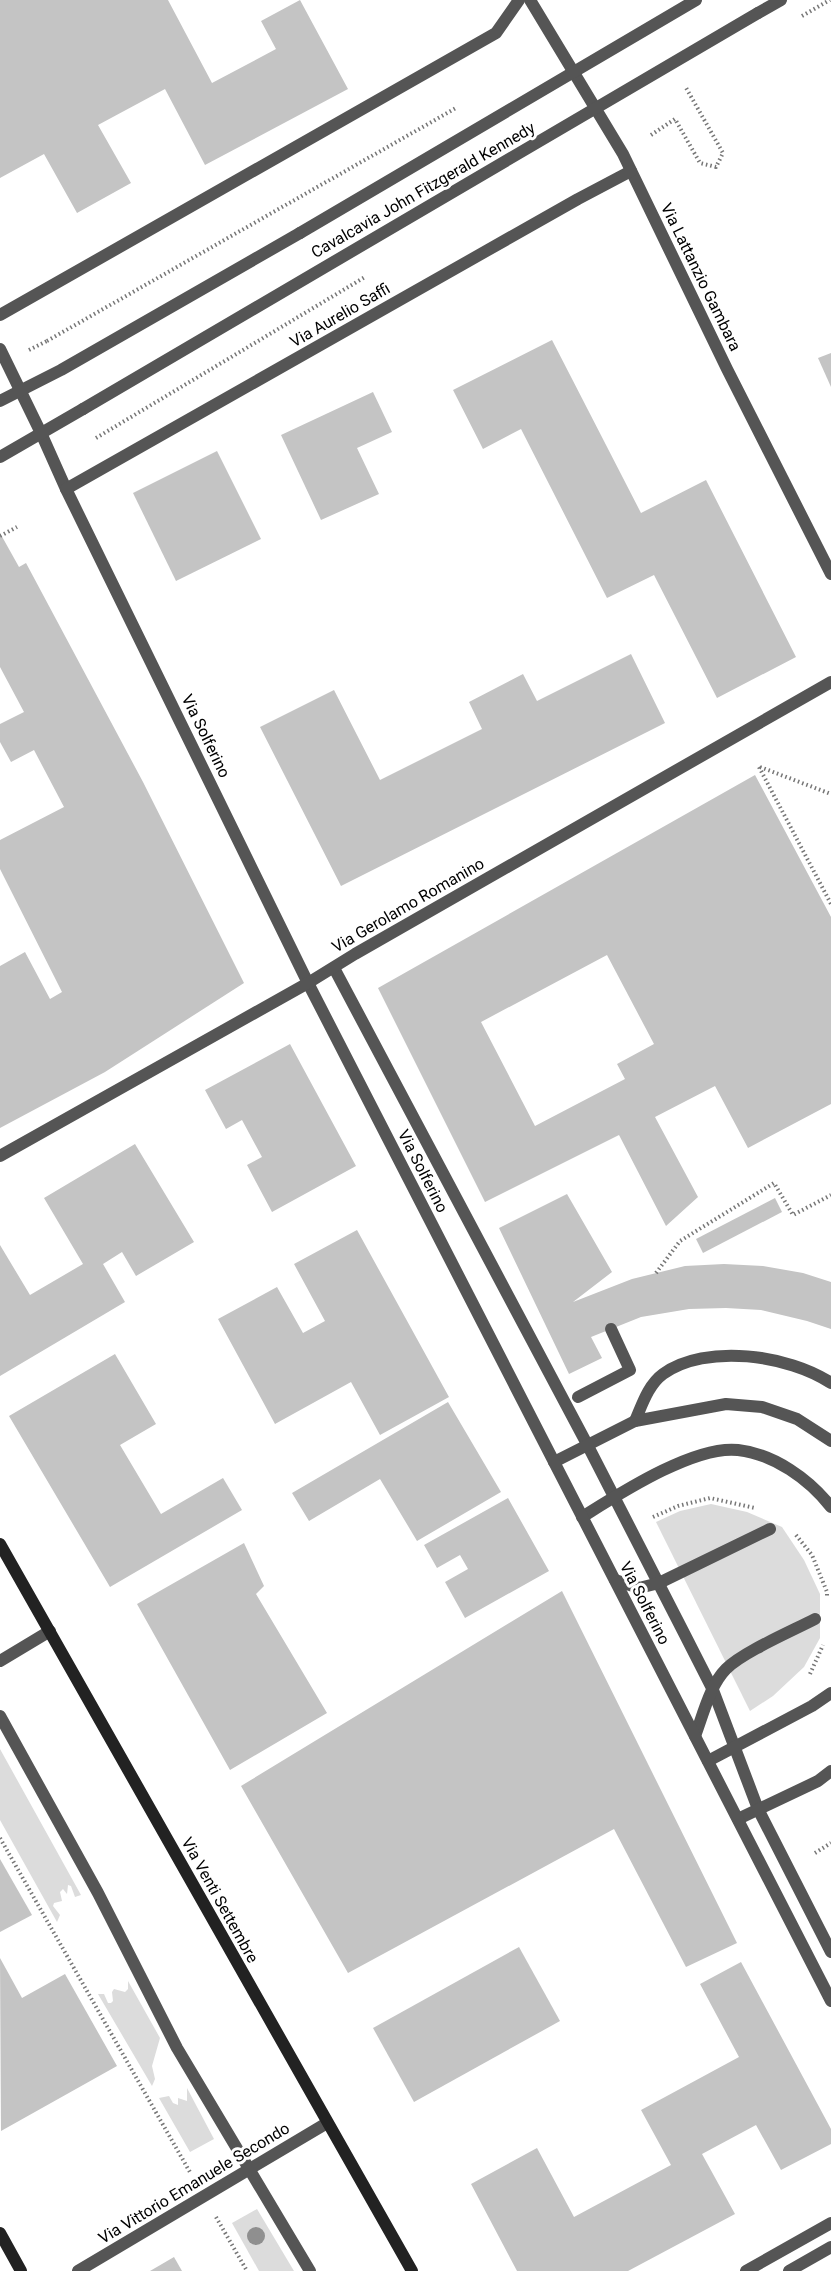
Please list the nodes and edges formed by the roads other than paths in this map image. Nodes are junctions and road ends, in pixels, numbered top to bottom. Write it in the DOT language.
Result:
graph roads {
  1 [pos="519,0"];
  2 [pos="530,0"];
  3 [pos="696,0"];
  4 [pos="781,0"];
  5 [pos="631,171"];
  6 [pos="0,315"];
  7 [pos="0,348"];
  8 [pos="20,389"];
  9 [pos="0,401"];
  10 [pos="41,434"];
  11 [pos="0,457"];
  12 [pos="66,489"];
  13 [pos="831,574"];
  14 [pos="831,682"];
  15 [pos="333,968"];
  16 [pos="308,983"];
  17 [pos="0,1156"];
  18 [pos="611,1329"];
  19 [pos="831,1383"];
  20 [pos="578,1397"];
  21 [pos="635,1421"];
  22 [pos="831,1441"];
  23 [pos="588,1446"];
  24 [pos="554,1462"];
  25 [pos="615,1497"];
  26 [pos="831,1507"];
  27 [pos="582,1517"];
  28 [pos="770,1528"];
  29 [pos="0,1544"];
  30 [pos="615,1580"];
  31 [pos="659,1583"];
  32 [pos="815,1619"];
  33 [pos="50,1631"];
  34 [pos="0,1661"];
  35 [pos="713,1690"];
  36 [pos="831,1693"];
  37 [pos="0,1716"];
  38 [pos="695,1736"];
  39 [pos="734,1748"];
  40 [pos="708,1761"];
  41 [pos="831,1771"];
  42 [pos="818,1781"];
  43 [pos="831,1786"];
  44 [pos="758,1809"];
  45 [pos="738,1819"];
  46 [pos="831,1953"];
  47 [pos="831,2001"];
  48 [pos="327,2123"];
  49 [pos="249,2169"];
  50 [pos="831,2223"];
  51 [pos="0,2233"];
  52 [pos="831,2247"];
  53 [pos="21,2271"];
  54 [pos="78,2271"];
  55 [pos="310,2271"];
  56 [pos="412,2271"];
  57 [pos="746,2271"];
  58 [pos="789,2271"];
  1 -- 6 [label="street"];
  2 -- 5 [label="street, Via Lattanzio Gambara"];
  3 -- 8 [label="street, Cavalcavia John Fitzgerald Kennedy, bridge"];
  4 -- 10 [label="street, Cavalcavia John Fitzgerald Kennedy, bridge"];
  5 -- 12 [label="street, Via Aurelio Saffi"];
  5 -- 13 [label="street, Via Lattanzio Gambara"];
  7 -- 8 [label="street, Via Solferino"];
  8 -- 9 [label="street"];
  8 -- 10 [label="street, Via Solferino"];
  10 -- 11 [label="street"];
  10 -- 12 [label="street, Via Solferino"];
  12 -- 16 [label="street, Via Solferino"];
  14 -- 15 [label="street, Via Gerolamo Romanino"];
  15 -- 16 [label="street, Via Gerolamo Romanino"];
  15 -- 23 [label="street"];
  16 -- 17 [label="street, Via Gerolamo Romanino"];
  16 -- 24 [label="street, Via Solferino"];
  18 -- 20 [label="street"];
  19 -- 21 [label="street"];
  21 -- 22 [label="street"];
  21 -- 23 [label="street"];
  23 -- 24 [label="street"];
  23 -- 25 [label="street"];
  24 -- 27 [label="street, Via Solferino"];
  25 -- 26 [label="street"];
  25 -- 27 [label="street"];
  25 -- 31 [label="street"];
  27 -- 30 [label="street, Via Solferino"];
  28 -- 31 [label="street"];
  29 -- 33 [label="main road, Via Venti Settembre"];
  30 -- 31 [label="street"];
  30 -- 38 [label="street, Via Solferino"];
  31 -- 35 [label="street"];
  32 -- 35 [label="street"];
  33 -- 34 [label="street"];
  33 -- 48 [label="main road, Via Venti Settembre"];
  35 -- 38 [label="street"];
  35 -- 39 [label="street"];
  36 -- 39 [label="street"];
  37 -- 49 [label="street"];
  38 -- 40 [label="street, Via Solferino"];
  39 -- 40 [label="street"];
  39 -- 44 [label="street"];
  40 -- 45 [label="street, Via Solferino"];
  41 -- 42 [label="street"];
  42 -- 43 [label="street"];
  42 -- 44 [label="street"];
  44 -- 45 [label="street"];
  44 -- 46 [label="street"];
  45 -- 47 [label="street, Via Solferino"];
  48 -- 49 [label="street, Via Vittorio Emanuele Secondo"];
  48 -- 56 [label="main road, Via Venti Settembre"];
  49 -- 54 [label="street, Via Vittorio Emanuele Secondo"];
  49 -- 55 [label="street"];
  50 -- 57 [label="street"];
  51 -- 53 [label="main road"];
  52 -- 58 [label="street"];
}
